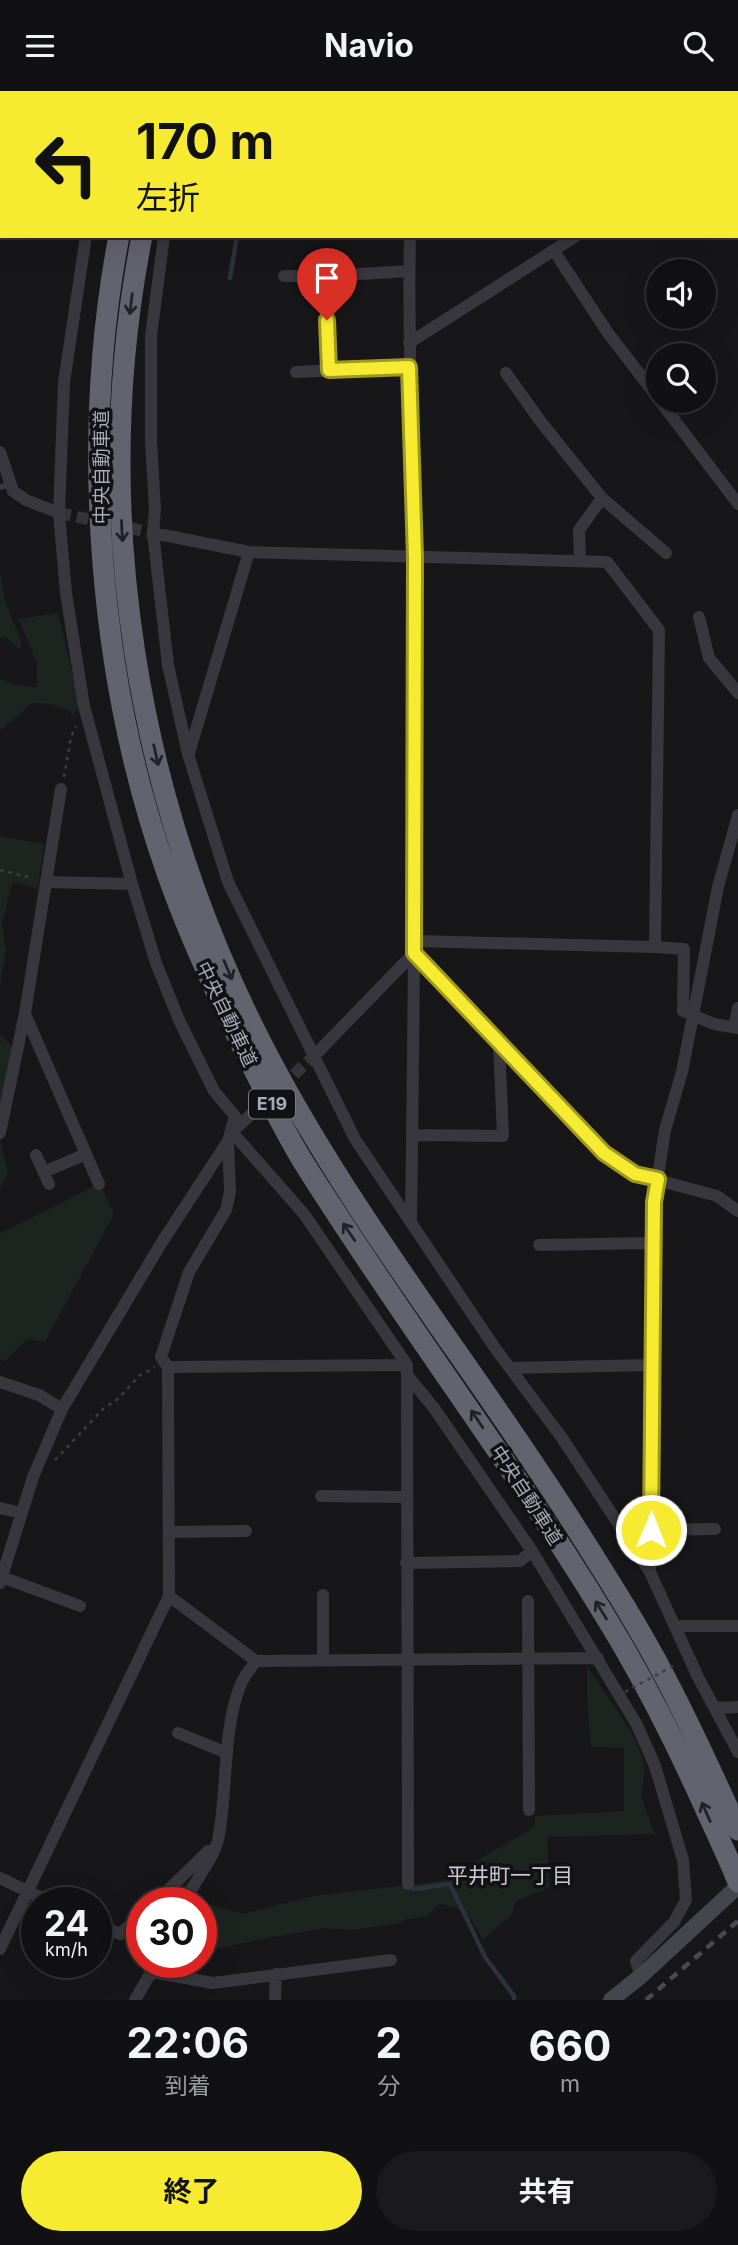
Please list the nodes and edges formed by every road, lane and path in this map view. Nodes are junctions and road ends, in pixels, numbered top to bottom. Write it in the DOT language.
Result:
graph roads {
  1 [pos="86,238"];
  2 [pos="119,238"];
  3 [pos="142,238"];
  4 [pos="164,238"];
  5 [pos="410,238"];
  6 [pos="573,238"];
  7 [pos="554,251"];
  8 [pos="409,271"];
  9 [pos="284,276"];
  10 [pos="326,296"];
  11 [pos="409,343"];
  12 [pos="409,367"];
  13 [pos="329,370"];
  14 [pos="296,372"];
  15 [pos="506,373"];
  16 [pos="646,383"];
  17 [pos="669,413"];
  18 [pos="0,451"];
  19 [pos="6,486"];
  20 [pos="602,498"];
  21 [pos="738,504"];
  22 [pos="59,513"];
  23 [pos="153,533"];
  24 [pos="249,552"];
  25 [pos="666,553"];
  26 [pos="415,557"];
  27 [pos="580,561"];
  28 [pos="699,617"];
  29 [pos="738,693"];
  30 [pos="84,706"];
  31 [pos="188,754"];
  32 [pos="61,789"];
  33 [pos="738,815"];
  34 [pos="733,856"];
  35 [pos="0,870"];
  36 [pos="46,882"];
  37 [pos="132,884"];
  38 [pos="414,947"];
  39 [pos="654,947"];
  40 [pos="738,1008"];
  41 [pos="25,1013"];
  42 [pos="692,1016"];
  43 [pos="736,1028"];
  44 [pos="499,1044"];
  45 [pos="315,1055"];
  46 [pos="260,1106"];
  47 [pos="0,1133"];
  48 [pos="412,1135"];
  49 [pos="230,1137"];
  50 [pos="86,1154"];
  51 [pos="36,1155"];
  52 [pos="658,1179"];
  53 [pos="99,1184"];
  54 [pos="738,1211"];
  55 [pos="411,1224"];
  56 [pos="654,1243"];
  57 [pos="539,1245"];
  58 [pos="653,1366"];
  59 [pos="168,1367"];
  60 [pos="511,1368"];
  61 [pos="407,1370"];
  62 [pos="0,1382"];
  63 [pos="62,1409"];
  64 [pos="33,1477"];
  65 [pos="321,1496"];
  66 [pos="407,1497"];
  67 [pos="0,1508"];
  68 [pos="21,1513"];
  69 [pos="715,1529"];
  70 [pos="651,1530"];
  71 [pos="246,1531"];
  72 [pos="169,1532"];
  73 [pos="532,1551"];
  74 [pos="407,1563"];
  75 [pos="650,1572"];
  76 [pos="1,1580"];
  77 [pos="323,1595"];
  78 [pos="169,1596"];
  79 [pos="528,1601"];
  80 [pos="80,1607"];
  81 [pos="675,1626"];
  82 [pos="738,1626"];
  83 [pos="528,1658"];
  84 [pos="598,1658"];
  85 [pos="323,1659"];
  86 [pos="406,1659"];
  87 [pos="256,1661"];
  88 [pos="675,1665"];
  89 [pos="625,1692"];
  90 [pos="738,1707"];
  91 [pos="715,1708"];
  92 [pos="178,1733"];
  93 [pos="738,1752"];
  94 [pos="227,1753"];
  95 [pos="529,1810"];
  96 [pos="738,1830"];
  97 [pos="217,1844"];
  98 [pos="0,1878"];
  99 [pos="737,1881"];
  100 [pos="408,1884"];
  101 [pos="29,1887"];
  102 [pos="174,1887"];
  103 [pos="193,1887"];
  104 [pos="21,1889"];
  105 [pos="21,1905"];
  106 [pos="0,1949"];
  107 [pos="391,1959"];
  108 [pos="276,1974"];
  109 [pos="642,1976"];
  110 [pos="148,1978"];
  111 [pos="195,1978"];
  112 [pos="135,2000"];
  113 [pos="275,2000"];
  114 [pos="611,2000"];
  1 -- 22 [label="street"];
  99 -- 2 [label="highway, 中央自動車道 / E19, one-way"];
  3 -- 96 [label="highway, 中央自動車道 / E19, one-way"];
  4 -- 23 [label="street"];
  5 -- 8 [label="street"];
  6 -- 7 [label="street"];
  7 -- 11 [label="street"];
  7 -- 16 [label="street"];
  8 -- 9 [label="street"];
  8 -- 11 [label="street"];
  10 -- 13 [label="street"];
  11 -- 12 [label="street"];
  12 -- 13 [label="street"];
  12 -- 26 [label="street"];
  13 -- 14 [label="street"];
  15 -- 20 [label="street"];
  17 -- 21 [label="street"];
  18 -- 19 [label="street"];
  19 -- 22 [label="street"];
  20 -- 25 [label="street"];
  20 -- 27 [label="street"];
  22 -- 30 [label="street"];
  23 -- 24 [label="street"];
  23 -- 31 [label="street"];
  24 -- 26 [label="street"];
  24 -- 31 [label="street"];
  26 -- 27 [label="street"];
  26 -- 38 [label="street"];
  27 -- 39 [label="street"];
  28 -- 29 [label="street"];
  30 -- 32 [label="path"];
  30 -- 37 [label="street"];
  31 -- 45 [label="street"];
  32 -- 36 [label="street"];
  33 -- 34 [label="street"];
  34 -- 42 [label="street"];
  35 -- 36 [label="path"];
  36 -- 37 [label="street"];
  36 -- 41 [label="street"];
  37 -- 49 [label="street"];
  38 -- 39 [label="street"];
  38 -- 44 [label="street"];
  38 -- 45 [label="street"];
  38 -- 48 [label="street"];
  39 -- 42 [label="street"];
  40 -- 43 [label="street"];
  41 -- 47 [label="street"];
  41 -- 50 [label="street"];
  42 -- 43 [label="street"];
  42 -- 52 [label="street"];
  44 -- 48 [label="street"];
  44 -- 52 [label="street"];
  45 -- 55 [label="street"];
  46 -- 49 [label="street"];
  48 -- 55 [label="street"];
  49 -- 59 [label="street"];
  49 -- 61 [label="street"];
  49 -- 63 [label="street"];
  50 -- 51 [label="street"];
  50 -- 53 [label="street"];
  52 -- 54 [label="street"];
  52 -- 56 [label="street"];
  55 -- 60 [label="street"];
  56 -- 57 [label="street"];
  56 -- 58 [label="street"];
  58 -- 60 [label="street"];
  58 -- 70 [label="street"];
  59 -- 61 [label="street"];
  59 -- 64 [label="path"];
  59 -- 72 [label="street"];
  60 -- 75 [label="street"];
  61 -- 66 [label="street"];
  61 -- 73 [label="street"];
  62 -- 63 [label="street"];
  63 -- 64 [label="street"];
  64 -- 68 [label="street"];
  65 -- 66 [label="street"];
  66 -- 74 [label="street"];
  67 -- 68 [label="street"];
  68 -- 76 [label="street"];
  69 -- 70 [label="street"];
  70 -- 75 [label="street"];
  71 -- 72 [label="street"];
  72 -- 78 [label="street"];
  73 -- 74 [label="street"];
  73 -- 84 [label="street"];
  74 -- 86 [label="street"];
  75 -- 81 [label="street"];
  76 -- 80 [label="street"];
  77 -- 85 [label="street"];
  78 -- 87 [label="street"];
  78 -- 101 [label="street"];
  79 -- 83 [label="street"];
  81 -- 82 [label="street"];
  81 -- 91 [label="street"];
  83 -- 84 [label="street"];
  83 -- 86 [label="street"];
  83 -- 95 [label="street"];
  84 -- 109 [label="street"];
  85 -- 86 [label="street"];
  85 -- 87 [label="street"];
  86 -- 100 [label="street"];
  87 -- 94 [label="street"];
  88 -- 89 [label="path, bridge"];
  90 -- 91 [label="street"];
  91 -- 93 [label="street"];
  92 -- 94 [label="street"];
  94 -- 97 [label="street"];
  97 -- 102 [label="street"];
  97 -- 103 [label="street"];
  98 -- 104 [label="street"];
  99 -- 109 [label="street"];
  105 -- 106 [label="street"];
  107 -- 108 [label="street"];
  108 -- 111 [label="street"];
  108 -- 113 [label="street"];
  109 -- 114 [label="street"];
  110 -- 112 [label="street"];
}
